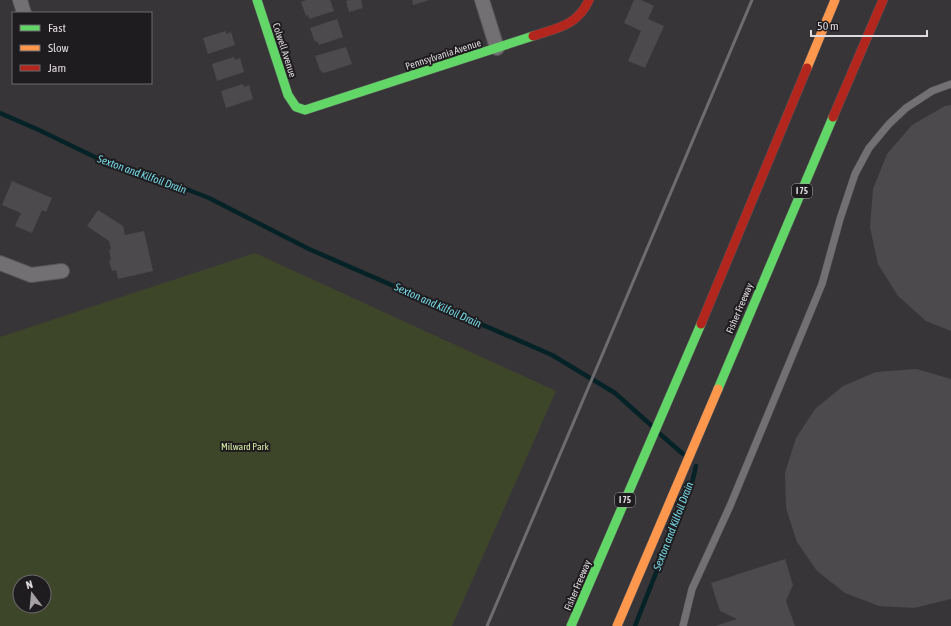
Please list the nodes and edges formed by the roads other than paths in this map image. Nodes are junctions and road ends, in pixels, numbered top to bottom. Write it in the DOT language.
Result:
graph roads {
  1 [pos="20,0"];
  2 [pos="257,0"];
  3 [pos="482,0"];
  4 [pos="590,0"];
  5 [pos="835,0"];
  6 [pos="883,0"];
  7 [pos="24,12"];
  8 [pos="497,48"];
  9 [pos="951,84"];
  10 [pos="293,105"];
  11 [pos="0,263"];
  12 [pos="62,271"];
  13 [pos="571,626"];
  14 [pos="617,626"];
  15 [pos="683,626"];
  1 -- 7 [label="street"];
  2 -- 10 [label="main road, Colwell Avenue"];
  3 -- 8 [label="street"];
  4 -- 8 [label="main road, Pennsylvania Avenue"];
  5 -- 13 [label="main road, Fisher Freeway / I 75"];
  6 -- 14 [label="main road, Fisher Freeway / I 75"];
  8 -- 10 [label="main road, Pennsylvania Avenue"];
  9 -- 15 [label="lane"];
  11 -- 12 [label="street"];
}
